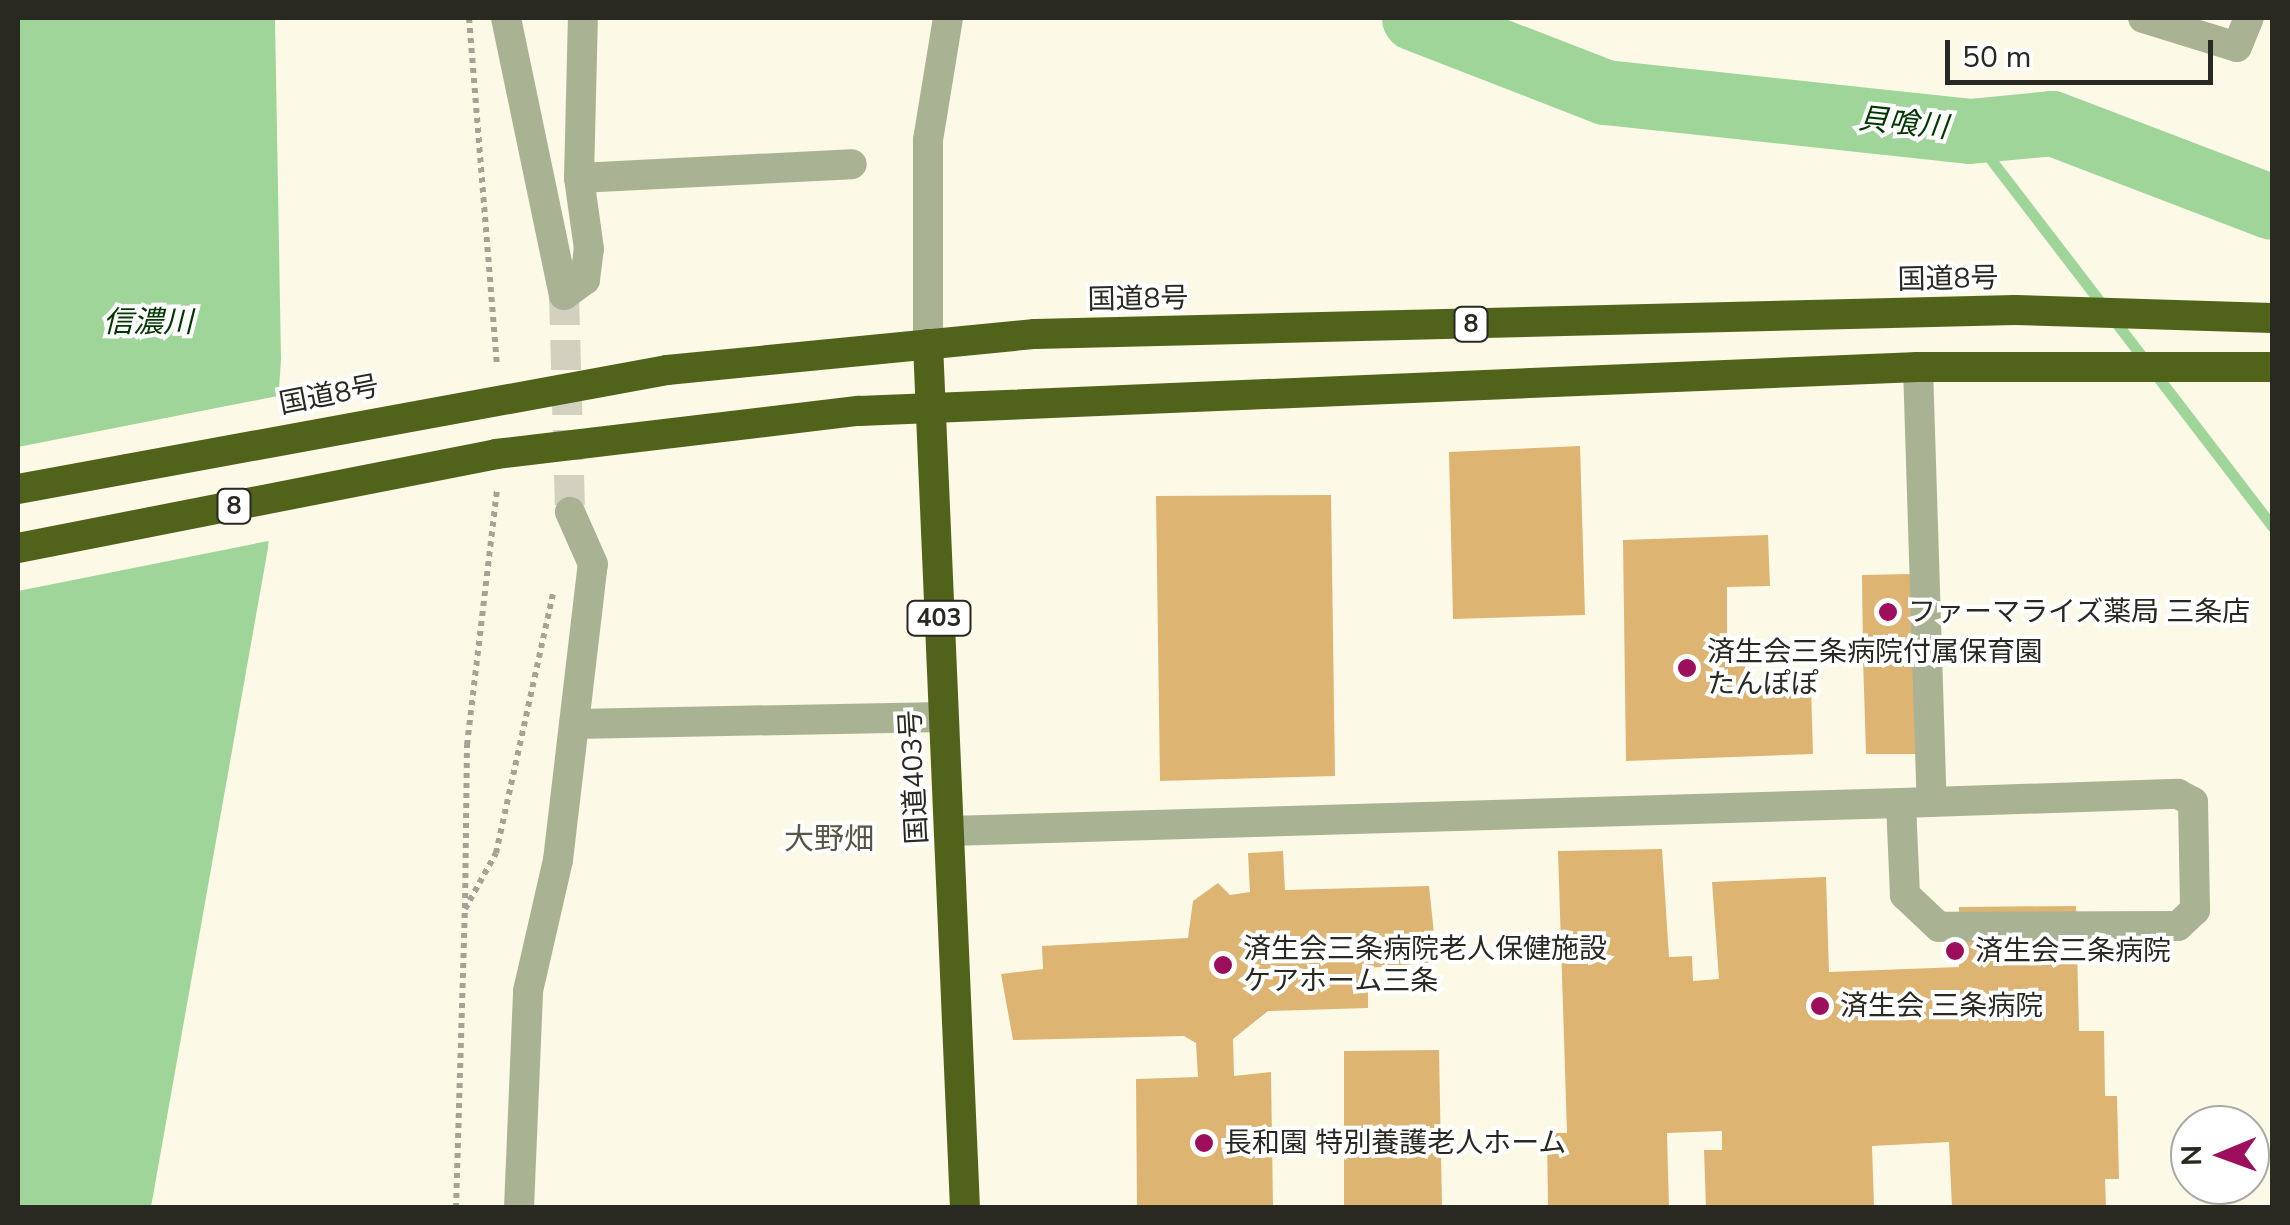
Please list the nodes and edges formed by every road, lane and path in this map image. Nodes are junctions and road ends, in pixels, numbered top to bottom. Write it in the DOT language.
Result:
graph roads {
  1 [pos="469,18"];
  2 [pos="506,18"];
  3 [pos="582,18"];
  4 [pos="948,18"];
  5 [pos="2143,18"];
  6 [pos="2249,18"];
  7 [pos="852,164"];
  8 [pos="579,178"];
  9 [pos="2261,317"];
  10 [pos="928,344"];
  11 [pos="497,364"];
  12 [pos="1918,367"];
  13 [pos="2271,367"];
  14 [pos="930,405"];
  15 [pos="18,489"];
  16 [pos="496,490"];
  17 [pos="570,512"];
  18 [pos="18,548"];
  19 [pos="556,582"];
  20 [pos="942,717"];
  21 [pos="575,724"];
  22 [pos="1902,802"];
  23 [pos="1932,802"];
  24 [pos="950,832"];
  25 [pos="465,909"];
  26 [pos="456,1208"];
  27 [pos="518,1208"];
  28 [pos="965,1208"];
  1 -- 11 [label="path"];
  2 -- 8 [label="street"];
  3 -- 8 [label="street"];
  4 -- 10 [label="street"];
  5 -- 6 [label="street"];
  7 -- 8 [label="street"];
  9 -- 10 [label="highway, 国道8号 / 8"];
  10 -- 14 [label="highway, 国道403号 / 403"];
  10 -- 15 [label="highway, 国道8号 / 8"];
  12 -- 13 [label="highway, 8"];
  12 -- 14 [label="highway, 8"];
  12 -- 23 [label="street"];
  14 -- 18 [label="highway, 8"];
  14 -- 20 [label="highway, 国道403号 / 403"];
  16 -- 25 [label="path"];
  17 -- 21 [label="street"];
  19 -- 25 [label="path"];
  20 -- 21 [label="street"];
  20 -- 24 [label="highway, 国道403号 / 403"];
  21 -- 27 [label="street"];
  22 -- 23 [label="street"];
  22 -- 23 [label="street"];
  22 -- 24 [label="street"];
  24 -- 28 [label="highway, 国道403号 / 403"];
  25 -- 26 [label="path"];
}
